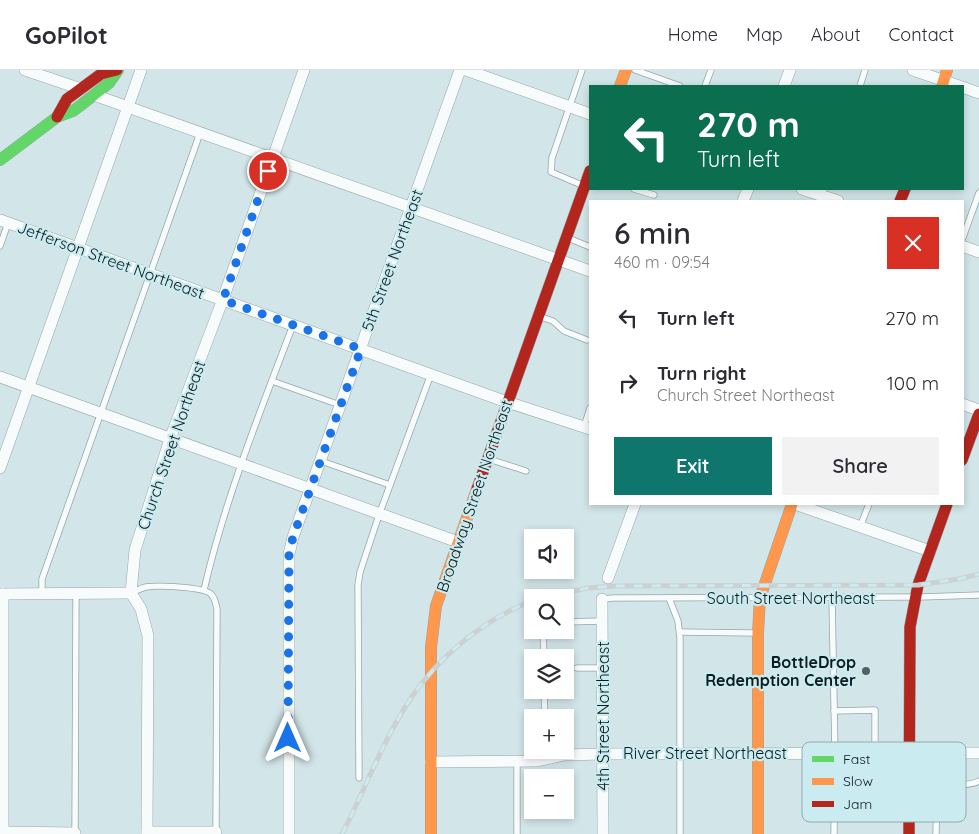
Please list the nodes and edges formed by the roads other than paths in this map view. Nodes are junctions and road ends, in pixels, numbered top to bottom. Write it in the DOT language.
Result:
graph roads {
  1 [pos="25,70"];
  2 [pos="117,70"];
  3 [pos="141,70"];
  4 [pos="304,70"];
  5 [pos="460,70"];
  6 [pos="466,70"];
  7 [pos="582,70"];
  8 [pos="626,70"];
  9 [pos="635,70"];
  10 [pos="711,70"];
  11 [pos="790,70"];
  12 [pos="866,70"];
  13 [pos="913,70"];
  14 [pos="42,73"];
  15 [pos="944,79"];
  16 [pos="620,85"];
  17 [pos="677,85"];
  18 [pos="705,85"];
  19 [pos="784,85"];
  20 [pos="860,85"];
  21 [pos="957,85"];
  22 [pos="964,88"];
  23 [pos="81,89"];
  24 [pos="979,93"];
  25 [pos="94,95"];
  26 [pos="570,107"];
  27 [pos="128,108"];
  28 [pos="589,114"];
  29 [pos="57,117"];
  30 [pos="200,133"];
  31 [pos="272,159"];
  32 [pos="0,160"];
  33 [pos="589,176"];
  34 [pos="585,186"];
  35 [pos="637,190"];
  36 [pos="805,190"];
  37 [pos="979,192"];
  38 [pos="654,195"];
  39 [pos="821,195"];
  40 [pos="835,200"];
  41 [pos="411,208"];
  42 [pos="4,222"];
  43 [pos="964,234"];
  44 [pos="566,237"];
  45 [pos="0,246"];
  46 [pos="589,247"];
  47 [pos="964,247"];
  48 [pos="77,248"];
  49 [pos="979,252"];
  50 [pos="558,260"];
  51 [pos="589,271"];
  52 [pos="150,274"];
  53 [pos="223,300"];
  54 [pos="538,316"];
  55 [pos="293,325"];
  56 [pos="587,340"];
  57 [pos="361,349"];
  58 [pos="431,374"];
  59 [pos="0,377"];
  60 [pos="272,381"];
  61 [pos="28,387"];
  62 [pos="507,402"];
  63 [pos="340,405"];
  64 [pos="964,405"];
  65 [pos="979,410"];
  66 [pos="102,413"];
  67 [pos="979,414"];
  68 [pos="589,415"];
  69 [pos="587,428"];
  70 [pos="170,439"];
  71 [pos="964,455"];
  72 [pos="488,458"];
  73 [pos="321,461"];
  74 [pos="241,464"];
  75 [pos="0,468"];
  76 [pos="526,471"];
  77 [pos="390,485"];
  78 [pos="310,490"];
  79 [pos="635,505"];
  80 [pos="793,505"];
  81 [pos="796,505"];
  82 [pos="869,505"];
  83 [pos="947,505"];
  84 [pos="380,515"];
  85 [pos="860,527"];
  86 [pos="458,542"];
  87 [pos="930,551"];
  88 [pos="608,578"];
  89 [pos="204,590"];
  90 [pos="76,593"];
  91 [pos="131,593"];
  92 [pos="2,594"];
  93 [pos="42,594"];
  94 [pos="979,595"];
  95 [pos="914,597"];
  96 [pos="669,598"];
  97 [pos="760,598"];
  98 [pos="832,598"];
  99 [pos="602,599"];
  100 [pos="602,621"];
  101 [pos="574,622"];
  102 [pos="680,632"];
  103 [pos="758,633"];
  104 [pos="577,668"];
  105 [pos="602,668"];
  106 [pos="834,711"];
  107 [pos="835,742"];
  108 [pos="875,742"];
  109 [pos="909,742"];
  110 [pos="680,753"];
  111 [pos="758,753"];
  112 [pos="802,753"];
  113 [pos="966,753"];
  114 [pos="979,753"];
  115 [pos="603,754"];
  116 [pos="574,755"];
  117 [pos="525,759"];
  118 [pos="517,761"];
  119 [pos="431,762"];
  120 [pos="359,778"];
  121 [pos="979,781"];
  122 [pos="966,784"];
  123 [pos="2,833"];
  124 [pos="148,833"];
  125 [pos="216,833"];
  126 [pos="75,834"];
  127 [pos="289,834"];
  128 [pos="431,834"];
  129 [pos="517,834"];
  130 [pos="603,834"];
  131 [pos="680,834"];
  132 [pos="758,834"];
  1 -- 14 [label="street"];
  2 -- 23 [label="main road"];
  2 -- 25 [label="main road"];
  3 -- 27 [label="street"];
  4 -- 31 [label="street, Church Street Northeast"];
  5 -- 41 [label="street, 5th Street Northeast"];
  6 -- 26 [label="street"];
  7 -- 26 [label="lane"];
  8 -- 16 [label="main road"];
  9 -- 17 [label="lane"];
  10 -- 18 [label="lane"];
  11 -- 19 [label="street"];
  12 -- 20 [label="lane"];
  13 -- 15 [label="street"];
  14 -- 23 [label="street"];
  15 -- 21 [label="street"];
  22 -- 24 [label="street"];
  23 -- 29 [label="main road"];
  25 -- 27 [label="street"];
  25 -- 29 [label="main road"];
  26 -- 28 [label="street"];
  26 -- 34 [label="lane"];
  27 -- 30 [label="street"];
  27 -- 48 [label="street"];
  29 -- 32 [label="main road"];
  30 -- 31 [label="street"];
  30 -- 52 [label="lane"];
  31 -- 41 [label="street"];
  31 -- 53 [label="street, Church Street Northeast"];
  33 -- 34 [label="main road, Broadway Street Northeast"];
  34 -- 44 [label="main road, Broadway Street Northeast"];
  35 -- 38 [label="lane"];
  36 -- 39 [label="street"];
  37 -- 43 [label="lane"];
  39 -- 40 [label="street"];
  41 -- 50 [label="street"];
  41 -- 57 [label="street, 5th Street Northeast"];
  42 -- 45 [label="lane"];
  42 -- 48 [label="street, Jefferson Street Northeast"];
  44 -- 46 [label="lane"];
  44 -- 50 [label="main road, Broadway Street Northeast"];
  47 -- 49 [label="street"];
  48 -- 52 [label="street, Jefferson Street Northeast"];
  48 -- 61 [label="street"];
  50 -- 51 [label="street"];
  50 -- 54 [label="main road, Broadway Street Northeast"];
  52 -- 53 [label="street, Jefferson Street Northeast"];
  52 -- 66 [label="lane"];
  53 -- 55 [label="street, Jefferson Street Northeast"];
  53 -- 70 [label="street, Church Street Northeast"];
  54 -- 56 [label="lane"];
  54 -- 62 [label="main road, Broadway Street Northeast"];
  55 -- 57 [label="street, Jefferson Street Northeast"];
  55 -- 60 [label="lane"];
  57 -- 58 [label="street, Jefferson Street Northeast"];
  57 -- 63 [label="street, 5th Street Northeast"];
  58 -- 62 [label="street, Jefferson Street Northeast"];
  58 -- 77 [label="lane"];
  59 -- 61 [label="street"];
  60 -- 63 [label="lane"];
  60 -- 74 [label="lane"];
  61 -- 66 [label="street"];
  61 -- 75 [label="street"];
  62 -- 69 [label="street, Jefferson Street Northeast"];
  62 -- 72 [label="main road, Broadway Street Northeast"];
  63 -- 73 [label="street, 5th Street Northeast"];
  64 -- 65 [label="street"];
  66 -- 70 [label="street"];
  66 -- 93 [label="lane"];
  67 -- 71 [label="main road"];
  68 -- 69 [label="lane"];
  70 -- 74 [label="street"];
  70 -- 91 [label="street, Church Street Northeast"];
  72 -- 76 [label="lane"];
  72 -- 86 [label="main road, Broadway Street Northeast"];
  73 -- 77 [label="lane"];
  73 -- 78 [label="street, 5th Street Northeast"];
  74 -- 78 [label="street"];
  74 -- 89 [label="lane"];
  77 -- 84 [label="lane"];
  78 -- 84 [label="street"];
  78 -- 127 [label="street, 5th Street Northeast"];
  79 -- 88 [label="street"];
  80 -- 97 [label="main road"];
  81 -- 85 [label="street"];
  82 -- 85 [label="lane"];
  83 -- 87 [label="main road"];
  84 -- 86 [label="street"];
  84 -- 120 [label="lane"];
  85 -- 87 [label="street"];
  86 -- 119 [label="main road, Broadway Street Northeast"];
  87 -- 95 [label="main road"];
  89 -- 91 [label="lane"];
  89 -- 125 [label="lane"];
  90 -- 91 [label="street"];
  90 -- 93 [label="street"];
  90 -- 126 [label="lane"];
  91 -- 124 [label="street"];
  92 -- 93 [label="street"];
  92 -- 123 [label="street"];
  94 -- 95 [label="lane, South Street Northeast"];
  95 -- 98 [label="lane, South Street Northeast"];
  95 -- 109 [label="main road"];
  96 -- 97 [label="lane, South Street Northeast"];
  96 -- 99 [label="lane, South Street Northeast"];
  96 -- 102 [label="lane"];
  97 -- 98 [label="lane, South Street Northeast"];
  97 -- 103 [label="main road"];
  98 -- 106 [label="lane"];
  99 -- 100 [label="street, 4th Street Northeast"];
  100 -- 101 [label="lane"];
  100 -- 105 [label="street, 4th Street Northeast"];
  102 -- 103 [label="lane"];
  102 -- 110 [label="lane"];
  103 -- 111 [label="main road"];
  104 -- 105 [label="lane"];
  105 -- 115 [label="street, 4th Street Northeast"];
  106 -- 107 [label="lane"];
  106 -- 108 [label="lane"];
  110 -- 111 [label="street, River Street Northeast"];
  110 -- 115 [label="street, River Street Northeast"];
  110 -- 131 [label="lane"];
  111 -- 112 [label="street, River Street Northeast"];
  111 -- 132 [label="main road"];
  113 -- 114 [label="street, River Street Northeast"];
  115 -- 116 [label="street, River Street Northeast"];
  115 -- 130 [label="street, 4th Street Northeast"];
  117 -- 118 [label="street, River Street Northeast"];
  118 -- 119 [label="street, River Street Northeast"];
  118 -- 129 [label="lane"];
  119 -- 128 [label="main road, Broadway Street Northeast"];
  121 -- 122 [label="lane"];
  123 -- 126 [label="street"];
  124 -- 125 [label="street"];
}
